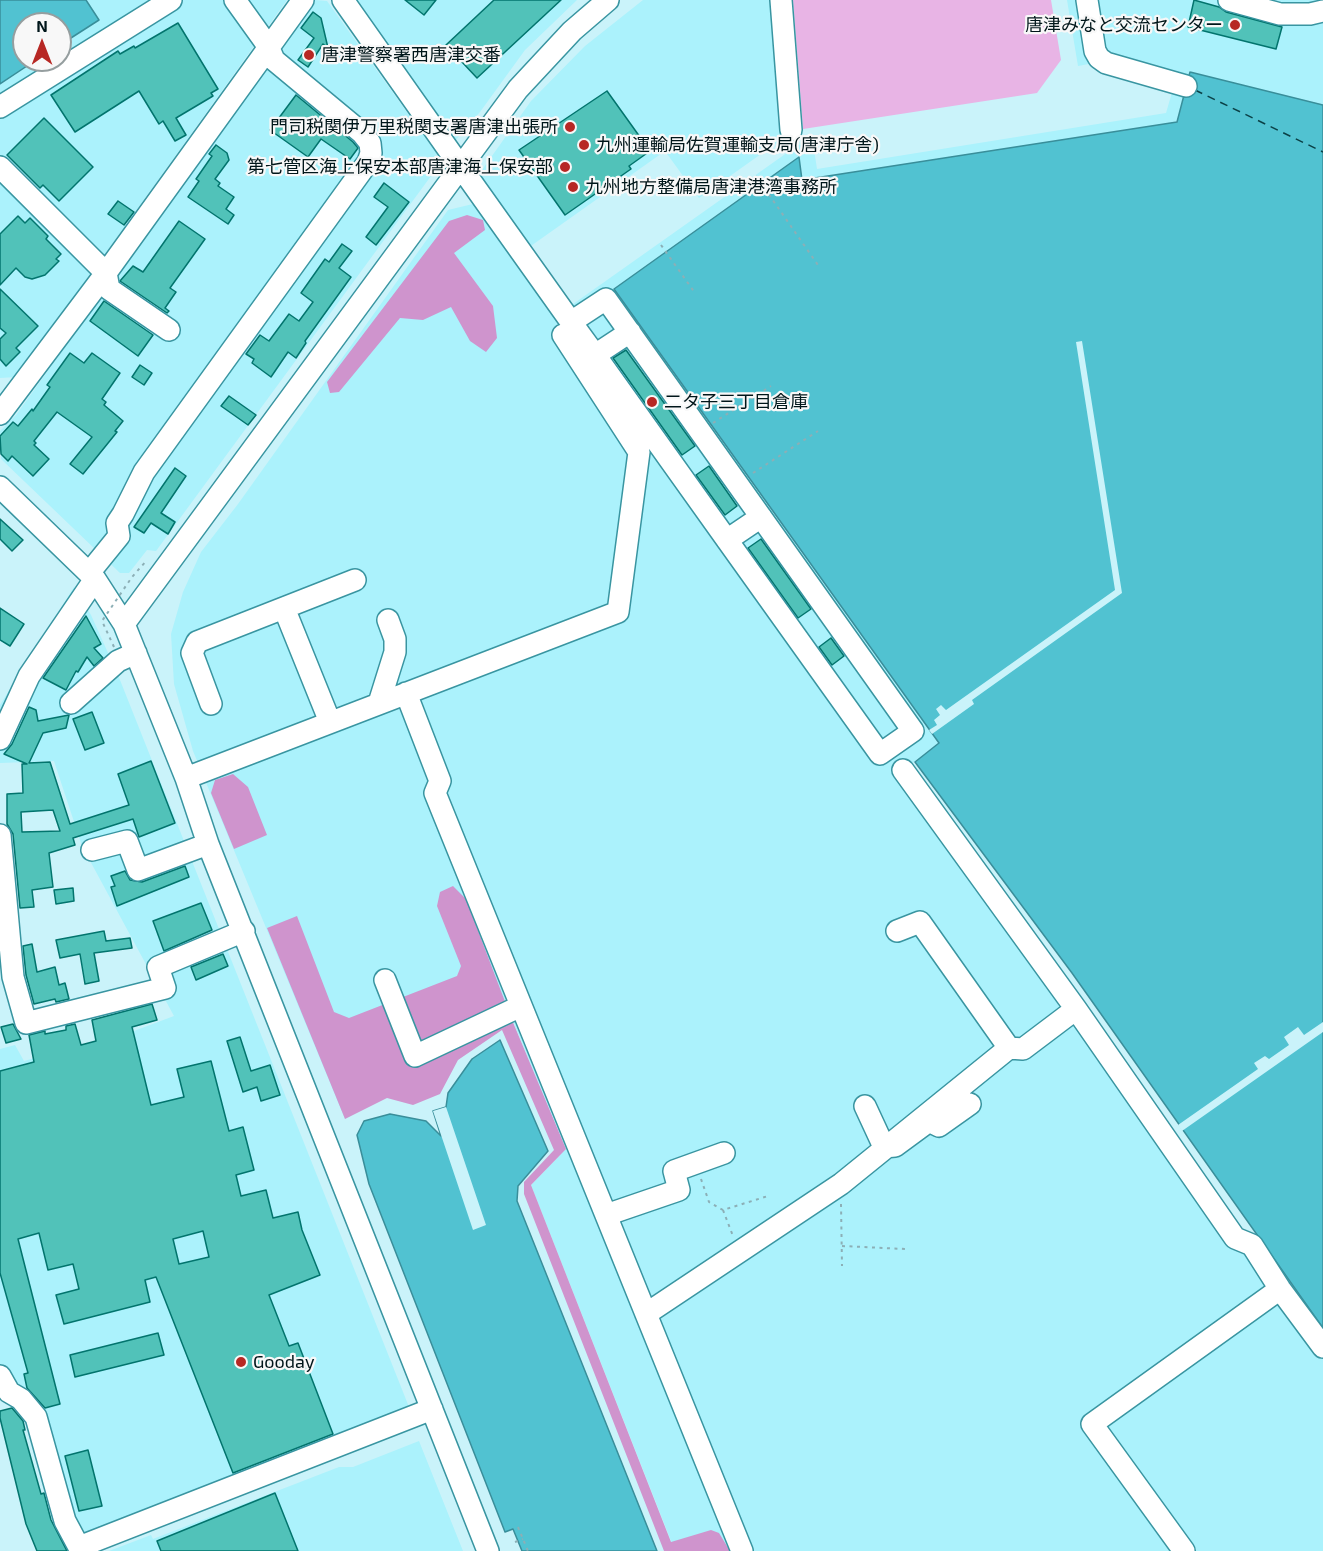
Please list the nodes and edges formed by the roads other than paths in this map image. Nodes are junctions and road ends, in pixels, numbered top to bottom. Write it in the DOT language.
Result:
graph roads {
  1 [pos="171,0"];
  2 [pos="235,0"];
  3 [pos="303,0"];
  4 [pos="343,0"];
  5 [pos="608,0"];
  6 [pos="781,0"];
  7 [pos="1087,0"];
  8 [pos="1229,0"];
  9 [pos="1323,11"];
  10 [pos="268,46"];
  11 [pos="1186,86"];
  12 [pos="0,107"];
  13 [pos="791,130"];
  14 [pos="460,166"];
  15 [pos="0,167"];
  16 [pos="106,273"];
  17 [pos="567,328"];
  18 [pos="169,330"];
  19 [pos="630,332"];
  20 [pos="595,355"];
  21 [pos="3,405"];
  22 [pos="0,487"];
  23 [pos="761,517"];
  24 [pos="727,540"];
  25 [pos="92,576"];
  26 [pos="355,580"];
  27 [pos="284,608"];
  28 [pos="388,620"];
  29 [pos="124,624"];
  30 [pos="136,653"];
  31 [pos="406,693"];
  32 [pos="71,703"];
  33 [pos="211,704"];
  34 [pos="379,704"];
  35 [pos="330,722"];
  36 [pos="0,739"];
  37 [pos="903,770"];
  38 [pos="186,778"];
  39 [pos="0,835"];
  40 [pos="208,843"];
  41 [pos="92,850"];
  42 [pos="1,861"];
  43 [pos="244,931"];
  44 [pos="897,931"];
  45 [pos="385,980"];
  46 [pos="521,1006"];
  47 [pos="1076,1009"];
  48 [pos="1009,1048"];
  49 [pos="970,1104"];
  50 [pos="865,1106"];
  51 [pos="884,1147"];
  52 [pos="724,1153"];
  53 [pos="606,1215"];
  54 [pos="1280,1289"];
  55 [pos="646,1314"];
  56 [pos="1323,1347"];
  57 [pos="0,1376"];
  58 [pos="432,1409"];
  59 [pos="80,1549"];
  60 [pos="488,1551"];
  61 [pos="742,1551"];
  62 [pos="1184,1551"];
  1 -- 12 [label="street"];
  2 -- 10 [label="street"];
  3 -- 10 [label="street"];
  4 -- 14 [label="street"];
  5 -- 14 [label="street"];
  6 -- 13 [label="street"];
  7 -- 11 [label="street"];
  8 -- 9 [label="street"];
  10 -- 16 [label="street"];
  10 -- 25 [label="street"];
  14 -- 17 [label="street"];
  14 -- 29 [label="street"];
  15 -- 16 [label="street"];
  16 -- 18 [label="street"];
  16 -- 21 [label="street"];
  17 -- 19 [label="street"];
  17 -- 20 [label="street"];
  17 -- 31 [label="street"];
  19 -- 20 [label="street"];
  19 -- 23 [label="street"];
  20 -- 24 [label="street"];
  22 -- 25 [label="street"];
  23 -- 24 [label="street"];
  23 -- 24 [label="street"];
  25 -- 29 [label="street"];
  25 -- 36 [label="street"];
  26 -- 27 [label="street"];
  27 -- 33 [label="street"];
  27 -- 35 [label="street"];
  28 -- 34 [label="street"];
  29 -- 30 [label="street"];
  30 -- 32 [label="street"];
  30 -- 38 [label="street"];
  31 -- 34 [label="street"];
  31 -- 46 [label="street"];
  34 -- 35 [label="street"];
  35 -- 38 [label="street"];
  37 -- 47 [label="street"];
  38 -- 40 [label="street"];
  39 -- 42 [label="street"];
  40 -- 41 [label="street"];
  40 -- 43 [label="street"];
  42 -- 43 [label="street"];
  43 -- 58 [label="street"];
  44 -- 48 [label="street"];
  45 -- 46 [label="street"];
  46 -- 53 [label="street"];
  47 -- 48 [label="street"];
  47 -- 54 [label="street"];
  48 -- 51 [label="street"];
  49 -- 51 [label="street"];
  50 -- 51 [label="street"];
  51 -- 55 [label="street"];
  52 -- 53 [label="street"];
  53 -- 55 [label="street"];
  54 -- 56 [label="street"];
  54 -- 62 [label="street"];
  55 -- 61 [label="street"];
  57 -- 59 [label="street"];
  58 -- 59 [label="street"];
  58 -- 60 [label="street"];
}
